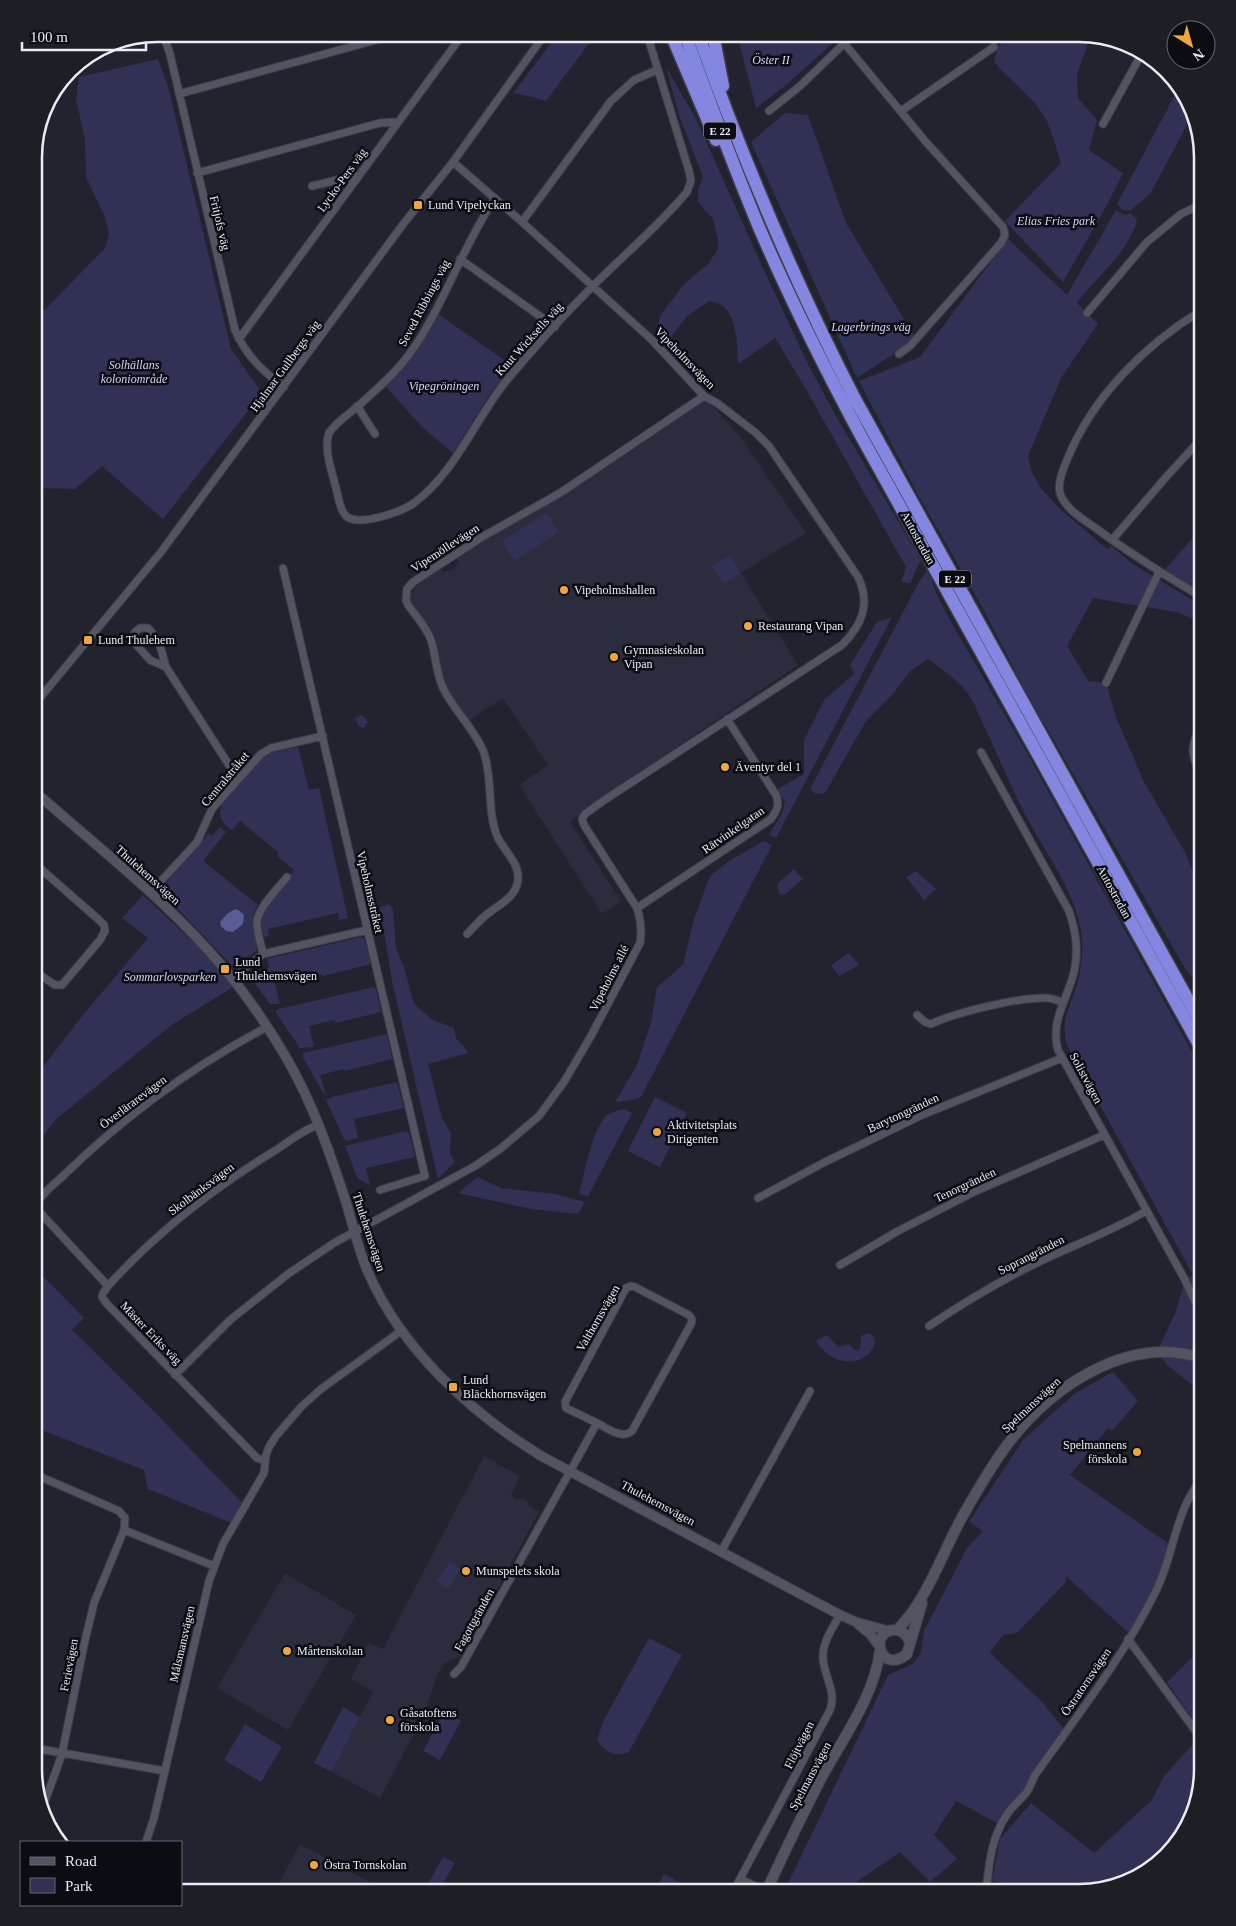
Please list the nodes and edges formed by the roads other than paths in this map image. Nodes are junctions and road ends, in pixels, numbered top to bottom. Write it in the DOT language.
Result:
graph roads {
  1 [pos="167,43"];
  2 [pos="169,43"];
  3 [pos="365,43"];
  4 [pos="456,43"];
  5 [pos="538,43"];
  6 [pos="650,43"];
  7 [pos="674,43"];
  8 [pos="689,43"];
  9 [pos="701,43"];
  10 [pos="715,43"];
  11 [pos="844,43"];
  12 [pos="169,47"];
  13 [pos="994,47"];
  14 [pos="1138,60"];
  15 [pos="657,70"];
  16 [pos="180,94"];
  17 [pos="769,111"];
  18 [pos="901,111"];
  19 [pos="398,122"];
  20 [pos="730,122"];
  21 [pos="1104,124"];
  22 [pos="452,162"];
  23 [pos="197,173"];
  24 [pos="359,175"];
  25 [pos="312,186"];
  26 [pos="495,198"];
  27 [pos="1194,208"];
  28 [pos="522,222"];
  29 [pos="759,226"];
  30 [pos="460,259"];
  31 [pos="592,286"];
  32 [pos="1087,313"];
  33 [pos="1194,315"];
  34 [pos="555,327"];
  35 [pos="239,339"];
  36 [pos="899,354"];
  37 [pos="284,387"];
  38 [pos="704,396"];
  39 [pos="357,406"];
  40 [pos="375,434"];
  41 [pos="1194,447"];
  42 [pos="358,520"];
  43 [pos="1112,540"];
  44 [pos="283,568"];
  45 [pos="1159,572"];
  46 [pos="1194,592"];
  47 [pos="837,648"];
  48 [pos="166,667"];
  49 [pos="1106,683"];
  50 [pos="43,695"];
  51 [pos="727,719"];
  52 [pos="323,736"];
  53 [pos="1194,740"];
  54 [pos="981,752"];
  55 [pos="1194,762"];
  56 [pos="238,779"];
  57 [pos="43,800"];
  58 [pos="43,870"];
  59 [pos="287,877"];
  60 [pos="150,893"];
  61 [pos="637,908"];
  62 [pos="367,930"];
  63 [pos="467,934"];
  64 [pos="263,954"];
  65 [pos="42,977"];
  66 [pos="232,978"];
  67 [pos="1062,1002"];
  68 [pos="1194,1011"];
  69 [pos="917,1015"];
  70 [pos="267,1027"];
  71 [pos="1194,1036"];
  72 [pos="1062,1058"];
  73 [pos="319,1125"];
  74 [pos="1104,1136"];
  75 [pos="380,1190"];
  76 [pos="42,1197"];
  77 [pos="758,1198"];
  78 [pos="1146,1211"];
  79 [pos="42,1216"];
  80 [pos="355,1232"];
  81 [pos="840,1265"];
  82 [pos="108,1286"];
  83 [pos="1194,1300"];
  84 [pos="929,1326"];
  85 [pos="401,1331"];
  86 [pos="1194,1355"];
  87 [pos="175,1375"];
  88 [pos="810,1391"];
  89 [pos="597,1423"];
  90 [pos="265,1461"];
  91 [pos="570,1470"];
  92 [pos="42,1479"];
  93 [pos="1194,1493"];
  94 [pos="124,1530"];
  95 [pos="722,1550"];
  96 [pos="214,1566"];
  97 [pos="926,1590"];
  98 [pos="840,1614"];
  99 [pos="856,1622"];
  100 [pos="893,1630"];
  101 [pos="1128,1639"];
  102 [pos="910,1642"];
  103 [pos="880,1648"];
  104 [pos="891,1660"];
  105 [pos="878,1671"];
  106 [pos="454,1674"];
  107 [pos="1194,1729"];
  108 [pos="42,1750"];
  109 [pos="62,1754"];
  110 [pos="165,1771"];
  111 [pos="47,1797"];
  112 [pos="146,1841"];
  113 [pos="740,1879"];
  114 [pos="738,1884"];
  115 [pos="749,1884"];
  116 [pos="770,1884"];
  117 [pos="987,1884"];
  1 -- 12 [label="street, Fritjofs väg"];
  2 -- 12 [label="street, Fritjofs väg"];
  3 -- 16 [label="street"];
  4 -- 19 [label="street, Lycko-Pers väg"];
  5 -- 22 [label="street, Hjalmar Gullbergs väg"];
  6 -- 15 [label="street, Knut Wicksells väg"];
  7 -- 29 [label="highway"];
  8 -- 29 [label="highway, Autostradan / E 22"];
  9 -- 20 [label="highway, Autostradan / E 22"];
  10 -- 20 [label="highway"];
  11 -- 17 [label="street"];
  11 -- 18 [label="street"];
  12 -- 16 [label="street, Fritjofs väg"];
  13 -- 18 [label="street"];
  14 -- 21 [label="street"];
  15 -- 28 [label="street"];
  15 -- 31 [label="street, Knut Wicksells väg"];
  16 -- 23 [label="street, Fritjofs väg"];
  18 -- 36 [label="street"];
  19 -- 23 [label="street"];
  19 -- 24 [label="street, Lycko-Pers väg"];
  20 -- 68 [label="highway, Autostradan / E 22"];
  22 -- 26 [label="street, Vipeholmsvägen"];
  22 -- 37 [label="street, Hjalmar Gullbergs väg"];
  23 -- 35 [label="street, Fritjofs väg"];
  24 -- 25 [label="street"];
  24 -- 35 [label="street, Lycko-Pers väg"];
  26 -- 28 [label="street, Vipeholmsvägen"];
  26 -- 30 [label="street, Seved Ribbings väg"];
  27 -- 32 [label="street"];
  28 -- 31 [label="street, Vipeholmsvägen"];
  29 -- 71 [label="highway, Autostradan / E 22"];
  30 -- 34 [label="street"];
  30 -- 39 [label="street, Seved Ribbings väg"];
  31 -- 34 [label="street, Knut Wicksells väg"];
  31 -- 38 [label="street, Vipeholmsvägen"];
  33 -- 43 [label="street"];
  34 -- 42 [label="street, Knut Wicksells väg"];
  35 -- 37 [label="street, Fritjofs väg"];
  37 -- 50 [label="street, Hjalmar Gullbergs väg"];
  38 -- 47 [label="street, Vipeholmsvägen"];
  38 -- 63 [label="street, Vipemöllevägen"];
  39 -- 40 [label="street"];
  39 -- 42 [label="street, Seved Ribbings väg"];
  41 -- 43 [label="street"];
  43 -- 45 [label="street"];
  44 -- 52 [label="street, Vipeholmsstråket"];
  45 -- 46 [label="street"];
  45 -- 49 [label="street"];
  47 -- 51 [label="street, Vipeholms allé"];
  48 -- 48 [label="street"];
  48 -- 56 [label="street"];
  51 -- 61 [label="street, Rätvinkelgatan"];
  51 -- 61 [label="street, Vipeholms allé"];
  52 -- 56 [label="street, Centralstråket"];
  52 -- 62 [label="street, Vipeholmsstråket"];
  53 -- 55 [label="street"];
  54 -- 67 [label="street, Solistvägen"];
  56 -- 60 [label="street, Centralstråket"];
  57 -- 60 [label="street, Thulehemsvägen"];
  58 -- 65 [label="street"];
  59 -- 64 [label="street"];
  60 -- 66 [label="street, Thulehemsvägen"];
  61 -- 80 [label="street, Vipeholms allé"];
  62 -- 64 [label="street"];
  62 -- 75 [label="street, Vipeholmsstråket"];
  64 -- 66 [label="street"];
  66 -- 70 [label="street, Thulehemsvägen"];
  67 -- 69 [label="street"];
  67 -- 72 [label="street, Solistvägen"];
  70 -- 73 [label="street, Thulehemsvägen"];
  70 -- 76 [label="street, Överlärarevägen"];
  72 -- 74 [label="street, Solistvägen"];
  72 -- 77 [label="street, Barytongränden"];
  73 -- 80 [label="street, Thulehemsvägen"];
  73 -- 82 [label="street, Skolbänksvägen"];
  74 -- 78 [label="street, Solistvägen"];
  74 -- 81 [label="street, Tenorgränden"];
  78 -- 83 [label="street, Solistvägen"];
  78 -- 84 [label="street, Soprangränden"];
  79 -- 82 [label="street, Överlärarevägen"];
  80 -- 85 [label="street, Thulehemsvägen"];
  80 -- 87 [label="street, Vipeholms allé"];
  82 -- 87 [label="street, Mäster Eriks väg"];
  85 -- 90 [label="street, Målsmansvägen"];
  85 -- 91 [label="street, Thulehemsvägen"];
  86 -- 97 [label="main road, Spelmansvägen"];
  87 -- 90 [label="street, Mäster Eriks väg"];
  88 -- 95 [label="street"];
  89 -- 89 [label="street, Valthornsvägen"];
  89 -- 91 [label="street"];
  90 -- 96 [label="street, Målsmansvägen"];
  91 -- 95 [label="street, Thulehemsvägen"];
  91 -- 106 [label="street, Fagottgränden"];
  92 -- 94 [label="street"];
  93 -- 101 [label="street, Östratornsvägen"];
  94 -- 96 [label="street"];
  94 -- 109 [label="street, Ferievägen"];
  95 -- 98 [label="street, Thulehemsvägen"];
  96 -- 110 [label="street, Målsmansvägen"];
  97 -- 100 [label="main road, Spelmansvägen"];
  97 -- 102 [label="main road, Spelmansvägen"];
  98 -- 99 [label="street, Thulehemsvägen"];
  98 -- 113 [label="street, Flöjtvägen"];
  99 -- 100 [label="street, Thulehemsvägen"];
  99 -- 103 [label="street, Thulehemsvägen"];
  100 -- 102 [label="main road"];
  100 -- 103 [label="main road, Spelmansvägen"];
  101 -- 107 [label="street"];
  101 -- 117 [label="street, Östratornsvägen"];
  102 -- 104 [label="main road, Spelmansvägen"];
  103 -- 104 [label="main road"];
  103 -- 105 [label="main road, Spelmansvägen"];
  104 -- 105 [label="main road, Spelmansvägen"];
  105 -- 116 [label="main road, Spelmansvägen"];
  108 -- 109 [label="street"];
  109 -- 110 [label="street"];
  109 -- 111 [label="street, Ferievägen"];
  110 -- 112 [label="street, Målsmansvägen"];
  113 -- 114 [label="street, Flöjtvägen"];
  113 -- 115 [label="street"];
}
